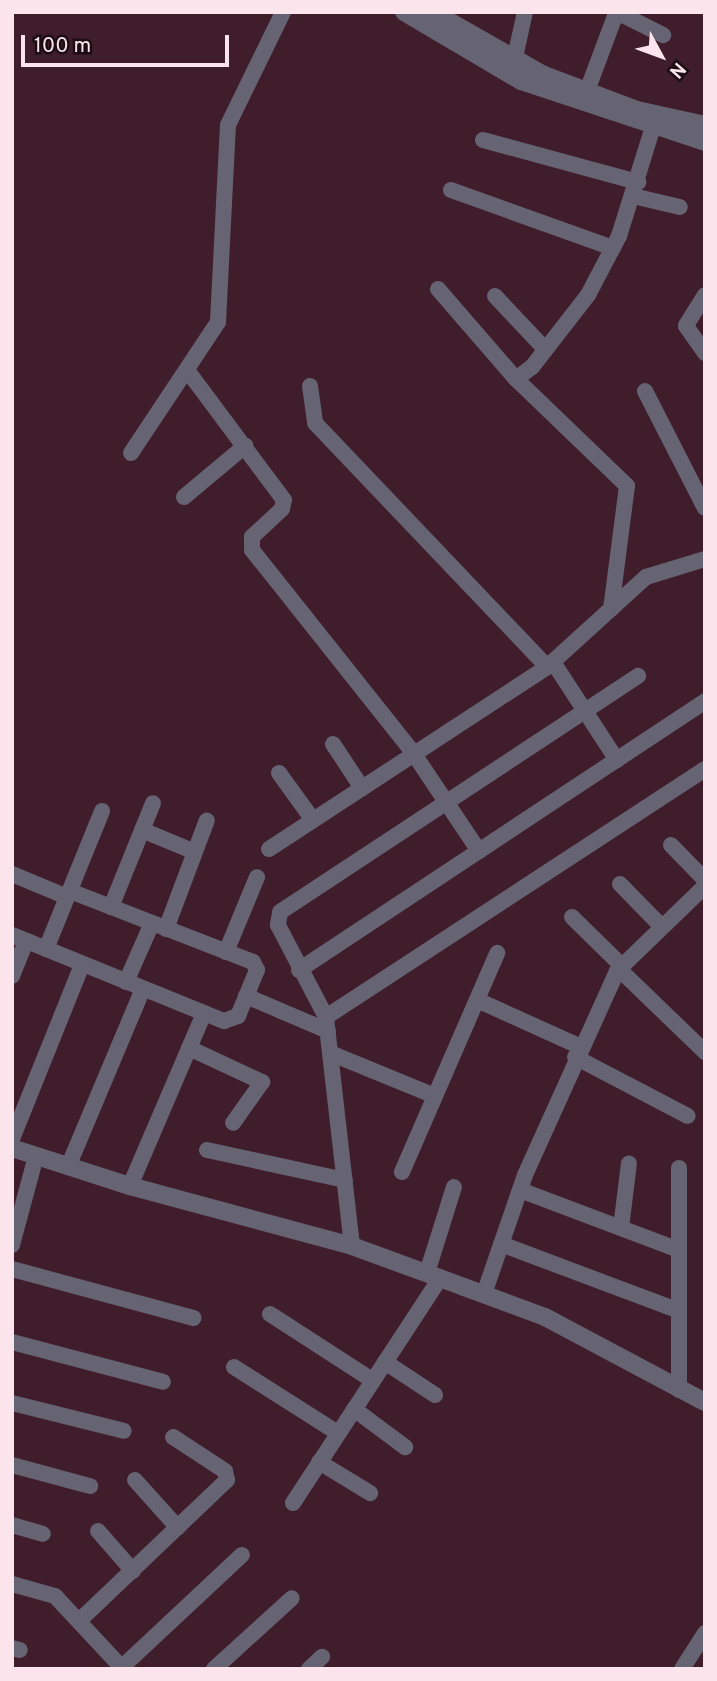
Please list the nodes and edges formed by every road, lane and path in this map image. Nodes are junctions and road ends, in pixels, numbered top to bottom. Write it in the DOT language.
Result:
graph roads {
  1 [pos="283,12"];
  2 [pos="404,12"];
  3 [pos="433,12"];
  4 [pos="525,12"];
  5 [pos="663,35"];
  6 [pos="514,68"];
  7 [pos="587,91"];
  8 [pos="647,121"];
  9 [pos="705,125"];
  10 [pos="483,140"];
  11 [pos="705,142"];
  12 [pos="636,189"];
  13 [pos="451,190"];
  14 [pos="680,206"];
  15 [pos="613,247"];
  16 [pos="438,289"];
  17 [pos="705,295"];
  18 [pos="495,296"];
  19 [pos="545,349"];
  20 [pos="705,354"];
  21 [pos="187,370"];
  22 [pos="516,379"];
  23 [pos="310,386"];
  24 [pos="645,391"];
  25 [pos="245,446"];
  26 [pos="131,453"];
  27 [pos="700,486"];
  28 [pos="184,497"];
  29 [pos="705,508"];
  30 [pos="705,559"];
  31 [pos="611,609"];
  32 [pos="550,664"];
  33 [pos="638,676"];
  34 [pos="705,701"];
  35 [pos="586,710"];
  36 [pos="333,744"];
  37 [pos="414,754"];
  38 [pos="617,760"];
  39 [pos="705,769"];
  40 [pos="279,773"];
  41 [pos="362,788"];
  42 [pos="446,802"];
  43 [pos="153,803"];
  44 [pos="102,811"];
  45 [pos="207,820"];
  46 [pos="313,820"];
  47 [pos="142,830"];
  48 [pos="671,845"];
  49 [pos="269,849"];
  50 [pos="479,851"];
  51 [pos="195,852"];
  52 [pos="12,874"];
  53 [pos="257,877"];
  54 [pos="705,880"];
  55 [pos="620,884"];
  56 [pos="705,886"];
  57 [pos="69,894"];
  58 [pos="111,907"];
  59 [pos="572,917"];
  60 [pos="159,926"];
  61 [pos="663,927"];
  62 [pos="19,938"];
  63 [pos="46,949"];
  64 [pos="226,952"];
  65 [pos="497,953"];
  66 [pos="82,965"];
  67 [pos="620,968"];
  68 [pos="299,970"];
  69 [pos="12,976"];
  70 [pos="126,982"];
  71 [pos="143,989"];
  72 [pos="246,996"];
  73 [pos="477,1000"];
  74 [pos="204,1013"];
  75 [pos="327,1024"];
  76 [pos="189,1048"];
  77 [pos="577,1051"];
  78 [pos="705,1052"];
  79 [pos="330,1053"];
  80 [pos="435,1096"];
  81 [pos="688,1116"];
  82 [pos="233,1123"];
  83 [pos="12,1139"];
  84 [pos="12,1148"];
  85 [pos="207,1150"];
  86 [pos="36,1156"];
  87 [pos="629,1163"];
  88 [pos="68,1167"];
  89 [pos="679,1168"];
  90 [pos="402,1172"];
  91 [pos="345,1180"];
  92 [pos="130,1186"];
  93 [pos="454,1186"];
  94 [pos="520,1190"];
  95 [pos="621,1228"];
  96 [pos="501,1244"];
  97 [pos="12,1245"];
  98 [pos="352,1246"];
  99 [pos="679,1251"];
  100 [pos="12,1269"];
  101 [pos="433,1275"];
  102 [pos="484,1294"];
  103 [pos="679,1311"];
  104 [pos="270,1314"];
  105 [pos="194,1318"];
  106 [pos="12,1342"];
  107 [pos="385,1362"];
  108 [pos="234,1367"];
  109 [pos="372,1380"];
  110 [pos="163,1382"];
  111 [pos="679,1390"];
  112 [pos="435,1395"];
  113 [pos="705,1402"];
  114 [pos="12,1403"];
  115 [pos="354,1409"];
  116 [pos="124,1431"];
  117 [pos="338,1433"];
  118 [pos="173,1437"];
  119 [pos="405,1447"];
  120 [pos="319,1462"];
  121 [pos="12,1465"];
  122 [pos="135,1480"];
  123 [pos="90,1486"];
  124 [pos="370,1493"];
  125 [pos="293,1503"];
  126 [pos="12,1525"];
  127 [pos="178,1528"];
  128 [pos="98,1531"];
  129 [pos="43,1534"];
  130 [pos="242,1555"];
  131 [pos="133,1571"];
  132 [pos="12,1584"];
  133 [pos="292,1598"];
  134 [pos="80,1620"];
  135 [pos="705,1633"];
  136 [pos="322,1657"];
  137 [pos="122,1668"];
  138 [pos="214,1669"];
  139 [pos="309,1669"];
  140 [pos="682,1669"];
  1 -- 21 [label="street"];
  2 -- 6 [label="street"];
  3 -- 6 [label="street"];
  4 -- 6 [label="street"];
  5 -- 7 [label="street"];
  6 -- 7 [label="street"];
  6 -- 8 [label="street"];
  7 -- 8 [label="street"];
  8 -- 9 [label="street"];
  8 -- 11 [label="street"];
  8 -- 12 [label="street"];
  10 -- 12 [label="street"];
  12 -- 14 [label="street"];
  12 -- 15 [label="street"];
  13 -- 15 [label="street"];
  15 -- 19 [label="street"];
  16 -- 22 [label="street"];
  17 -- 20 [label="street"];
  18 -- 19 [label="street"];
  19 -- 22 [label="street"];
  21 -- 25 [label="street"];
  21 -- 26 [label="street"];
  22 -- 31 [label="street"];
  23 -- 32 [label="street"];
  24 -- 27 [label="street"];
  25 -- 28 [label="street"];
  25 -- 37 [label="street"];
  27 -- 29 [label="street"];
  30 -- 31 [label="street"];
  31 -- 32 [label="street"];
  32 -- 35 [label="street"];
  32 -- 37 [label="street"];
  33 -- 35 [label="street"];
  34 -- 38 [label="street"];
  35 -- 38 [label="street"];
  35 -- 42 [label="street"];
  36 -- 41 [label="street"];
  37 -- 41 [label="street"];
  37 -- 42 [label="street"];
  38 -- 50 [label="street"];
  39 -- 75 [label="street"];
  40 -- 46 [label="street"];
  41 -- 46 [label="street"];
  42 -- 50 [label="street"];
  42 -- 68 [label="street"];
  43 -- 47 [label="street"];
  44 -- 57 [label="street"];
  45 -- 51 [label="street"];
  46 -- 49 [label="street"];
  47 -- 51 [label="street"];
  47 -- 58 [label="street"];
  48 -- 54 [label="street"];
  50 -- 68 [label="street"];
  51 -- 60 [label="street"];
  52 -- 57 [label="street"];
  53 -- 64 [label="street"];
  55 -- 61 [label="street"];
  56 -- 61 [label="street"];
  57 -- 58 [label="street"];
  57 -- 63 [label="street"];
  58 -- 60 [label="street"];
  59 -- 67 [label="street"];
  60 -- 64 [label="street"];
  60 -- 70 [label="street"];
  61 -- 67 [label="street"];
  62 -- 63 [label="street"];
  62 -- 69 [label="street"];
  63 -- 66 [label="street"];
  64 -- 72 [label="street"];
  65 -- 73 [label="street"];
  66 -- 70 [label="street"];
  66 -- 83 [label="street"];
  67 -- 77 [label="street"];
  67 -- 78 [label="street"];
  68 -- 75 [label="street"];
  70 -- 71 [label="street"];
  71 -- 74 [label="street"];
  71 -- 88 [label="street"];
  72 -- 74 [label="street"];
  72 -- 75 [label="street"];
  73 -- 77 [label="street"];
  73 -- 80 [label="street"];
  74 -- 76 [label="street"];
  75 -- 79 [label="street"];
  76 -- 82 [label="street"];
  76 -- 92 [label="street"];
  77 -- 81 [label="street"];
  77 -- 94 [label="street"];
  79 -- 80 [label="street"];
  79 -- 91 [label="street"];
  80 -- 90 [label="street"];
  84 -- 86 [label="street"];
  85 -- 91 [label="street"];
  86 -- 88 [label="street"];
  86 -- 97 [label="street"];
  87 -- 95 [label="street"];
  88 -- 92 [label="street"];
  89 -- 99 [label="street"];
  91 -- 98 [label="street"];
  92 -- 98 [label="street"];
  93 -- 101 [label="street"];
  94 -- 95 [label="street"];
  94 -- 96 [label="street"];
  95 -- 99 [label="street"];
  96 -- 102 [label="street"];
  96 -- 103 [label="street"];
  98 -- 101 [label="street"];
  99 -- 103 [label="street"];
  100 -- 105 [label="street"];
  101 -- 102 [label="street"];
  101 -- 107 [label="street"];
  102 -- 111 [label="street"];
  103 -- 111 [label="street"];
  104 -- 109 [label="street"];
  106 -- 110 [label="street"];
  107 -- 109 [label="street"];
  107 -- 112 [label="street"];
  108 -- 117 [label="street"];
  109 -- 115 [label="street"];
  111 -- 113 [label="street"];
  114 -- 116 [label="street"];
  115 -- 117 [label="street"];
  115 -- 119 [label="street"];
  117 -- 120 [label="street"];
  118 -- 127 [label="street"];
  120 -- 124 [label="street"];
  120 -- 125 [label="street"];
  121 -- 123 [label="street"];
  122 -- 127 [label="street"];
  126 -- 129 [label="street"];
  127 -- 131 [label="street"];
  128 -- 131 [label="street"];
  130 -- 137 [label="street"];
  131 -- 134 [label="street"];
  132 -- 134 [label="street"];
  133 -- 138 [label="street"];
  134 -- 137 [label="street"];
  135 -- 140 [label="street"];
  136 -- 139 [label="street"];
}
